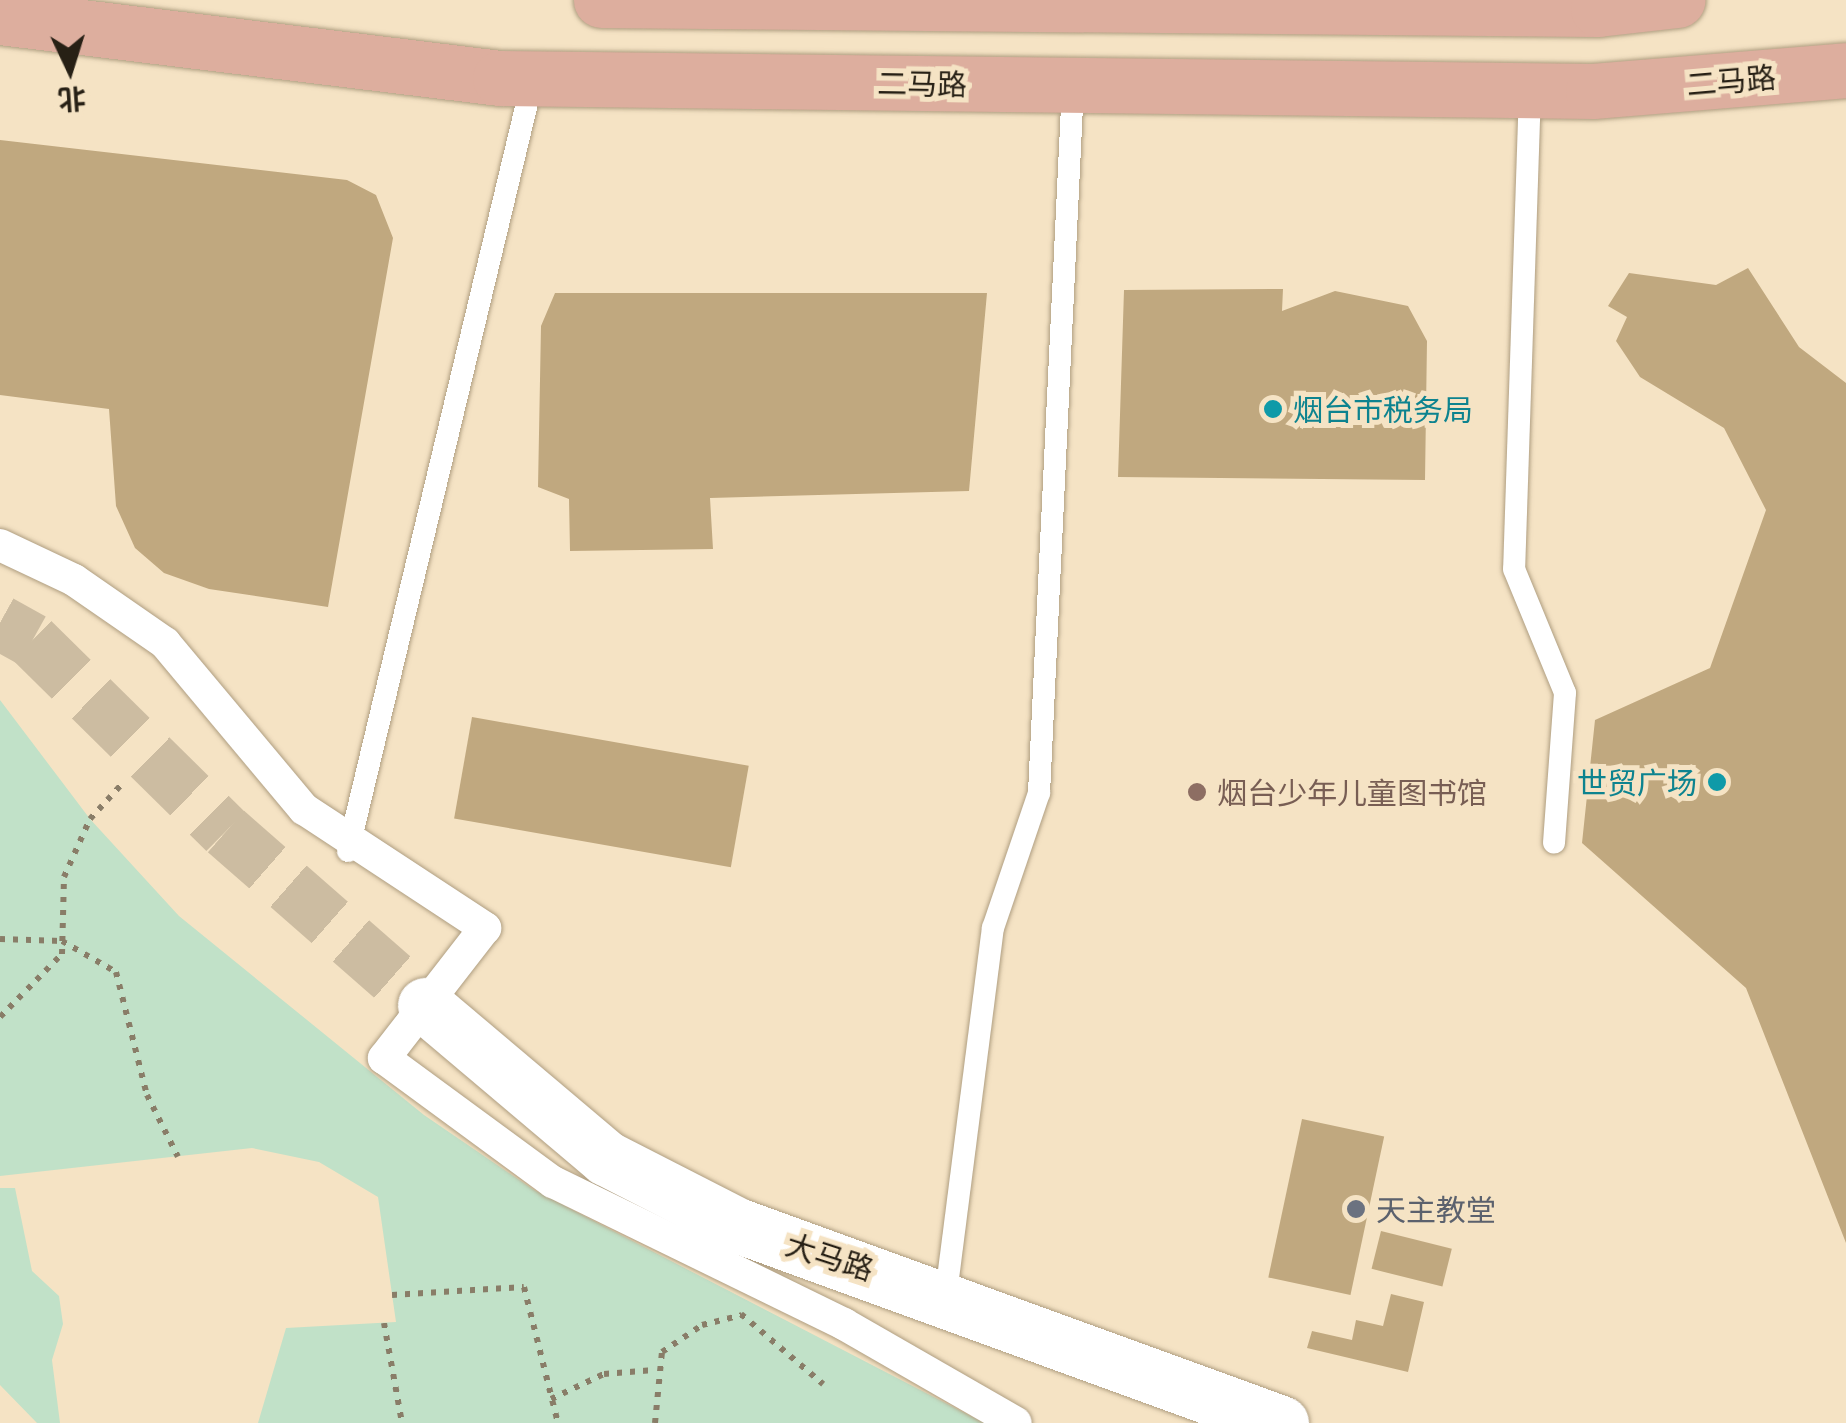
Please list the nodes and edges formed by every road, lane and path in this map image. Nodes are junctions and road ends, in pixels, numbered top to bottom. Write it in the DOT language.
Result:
graph roads {
  1 [pos="1678,0"];
  2 [pos="631,1"];
  3 [pos="0,17"];
  4 [pos="1846,70"];
  5 [pos="534,78"];
  6 [pos="1073,84"];
  7 [pos="1530,90"];
  8 [pos="0,544"];
  9 [pos="120,786"];
  10 [pos="1554,843"];
  11 [pos="348,851"];
  12 [pos="0,938"];
  13 [pos="62,941"];
  14 [pos="425,1005"];
  15 [pos="0,1017"];
  16 [pos="178,1158"];
  17 [pos="713,1261"];
  18 [pos="946,1294"];
  19 [pos="392,1295"];
  20 [pos="742,1314"];
  21 [pos="384,1323"];
  22 [pos="654,1370"];
  23 [pos="823,1384"];
  24 [pos="550,1398"];
  25 [pos="402,1423"];
  26 [pos="558,1423"];
  27 [pos="655,1423"];
  28 [pos="1016,1423"];
  29 [pos="1281,1423"];
  1 -- 2 [label="main road"];
  3 -- 5 [label="main road, 二马路"];
  4 -- 7 [label="main road, 二马路"];
  5 -- 6 [label="main road, 二马路"];
  5 -- 11 [label="lane"];
  6 -- 7 [label="main road, 二马路"];
  6 -- 18 [label="lane"];
  7 -- 10 [label="lane"];
  8 -- 14 [label="street"];
  9 -- 13 [label="path"];
  12 -- 13 [label="path"];
  13 -- 15 [label="path"];
  13 -- 16 [label="path"];
  14 -- 17 [label="street"];
  14 -- 18 [label="street, 大马路"];
  17 -- 20 [label="path"];
  17 -- 28 [label="street"];
  18 -- 29 [label="street, 大马路"];
  19 -- 24 [label="path"];
  20 -- 22 [label="path"];
  20 -- 23 [label="path"];
  21 -- 25 [label="path"];
  22 -- 24 [label="path"];
  22 -- 27 [label="path"];
  24 -- 26 [label="path"];
}
